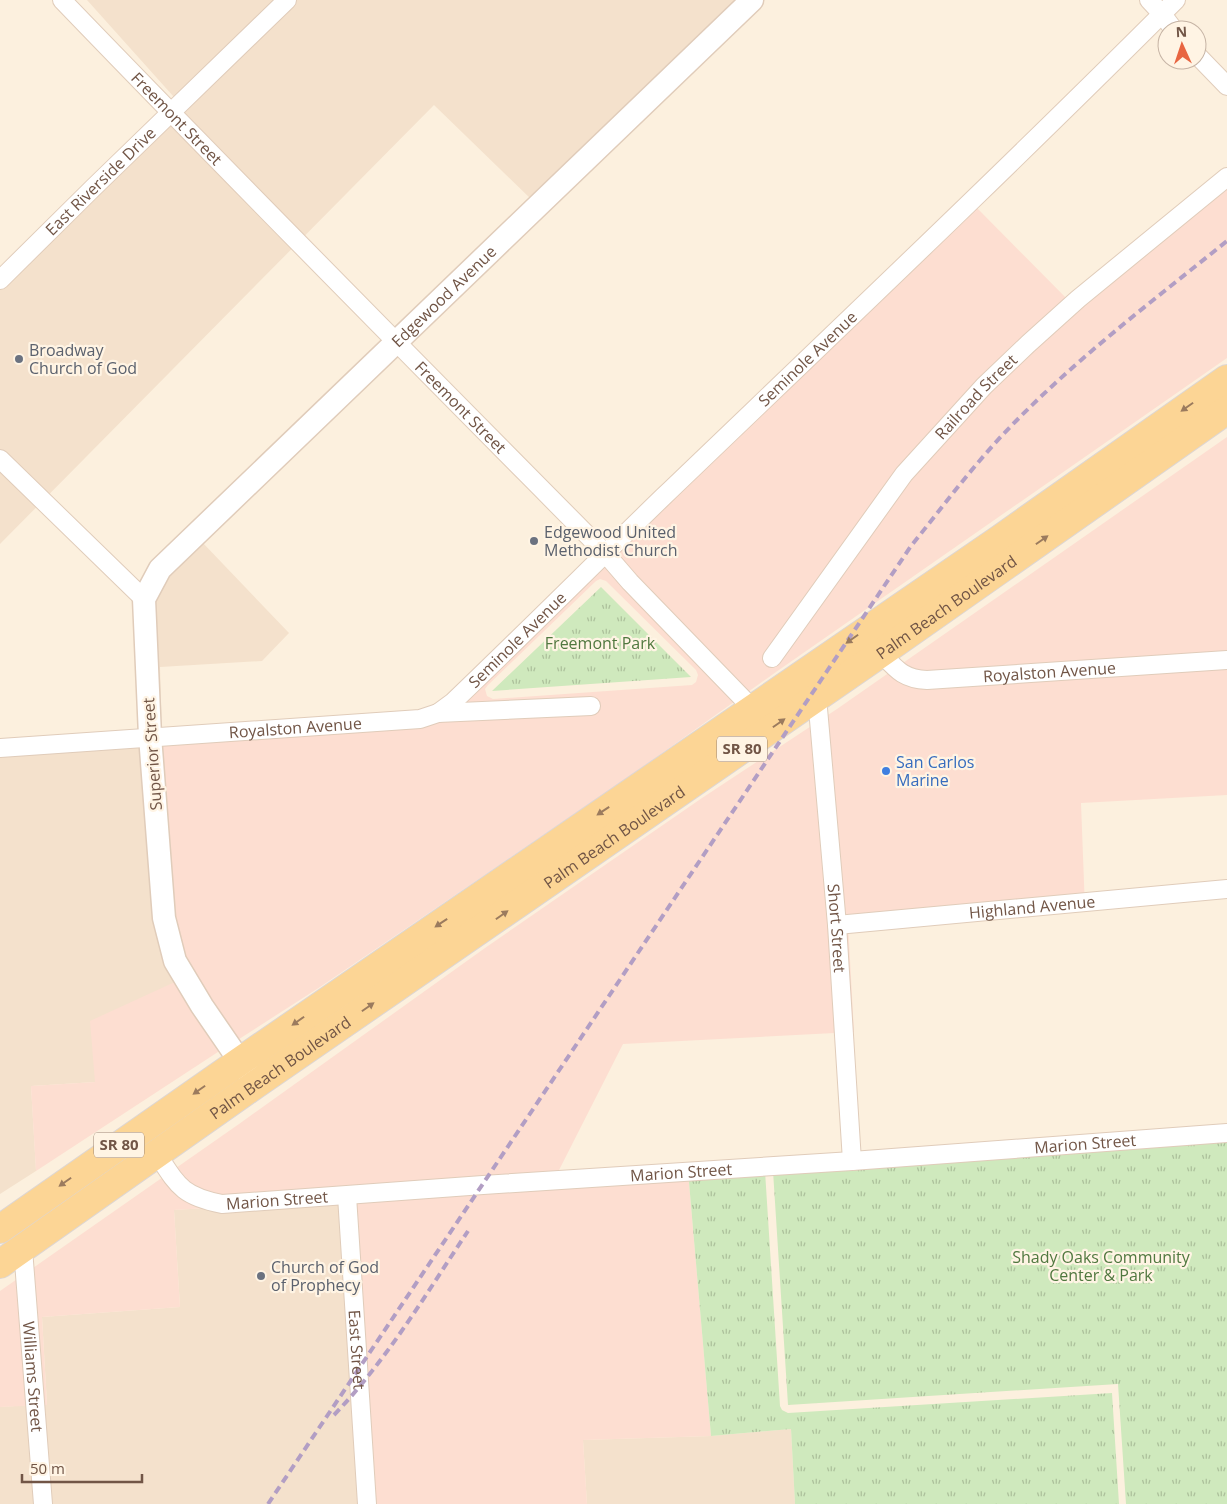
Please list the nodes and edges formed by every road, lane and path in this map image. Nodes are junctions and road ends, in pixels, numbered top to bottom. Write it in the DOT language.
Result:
graph roads {
  1 [pos="62,0"];
  2 [pos="287,0"];
  3 [pos="752,0"];
  4 [pos="1149,0"];
  5 [pos="1176,0"];
  6 [pos="1162,14"];
  7 [pos="1166,20"];
  8 [pos="1207,65"];
  9 [pos="1227,86"];
  10 [pos="171,112"];
  11 [pos="1227,177"];
  12 [pos="0,280"];
  13 [pos="396,344"];
  14 [pos="1227,379"];
  15 [pos="1227,410"];
  16 [pos="0,459"];
  17 [pos="1000,539"];
  18 [pos="605,553"];
  19 [pos="144,598"];
  20 [pos="881,653"];
  21 [pos="772,658"];
  22 [pos="1227,660"];
  23 [pos="817,697"];
  24 [pos="591,706"];
  25 [pos="753,708"];
  26 [pos="438,713"];
  27 [pos="150,736"];
  28 [pos="0,748"];
  29 [pos="605,844"];
  30 [pos="1227,889"];
  31 [pos="837,925"];
  32 [pos="239,1062"];
  33 [pos="256,1084"];
  34 [pos="1227,1134"];
  35 [pos="157,1154"];
  36 [pos="852,1161"];
  37 [pos="347,1196"];
  38 [pos="0,1229"];
  39 [pos="23,1249"];
  40 [pos="0,1264"];
  41 [pos="43,1504"];
  42 [pos="367,1504"];
  1 -- 10 [label="street, Freemont Street"];
  2 -- 10 [label="street, East Riverside Drive"];
  3 -- 13 [label="street, Edgewood Avenue"];
  4 -- 6 [label="street"];
  5 -- 6 [label="street, Seminole Avenue"];
  6 -- 7 [label="street"];
  6 -- 18 [label="street, Seminole Avenue"];
  8 -- 9 [label="street"];
  10 -- 12 [label="street, East Riverside Drive"];
  10 -- 13 [label="street, Freemont Street"];
  11 -- 21 [label="street, Railroad Street"];
  13 -- 18 [label="street, Freemont Street"];
  13 -- 19 [label="street, Edgewood Avenue"];
  14 -- 17 [label="main road, Palm Beach Boulevard / SR 80, one-way"];
  20 -- 15 [label="main road, Palm Beach Boulevard / SR 80, one-way"];
  16 -- 19 [label="street"];
  17 -- 20 [label="main road"];
  17 -- 25 [label="main road, Palm Beach Boulevard / SR 80, one-way"];
  18 -- 25 [label="street, Freemont Street"];
  18 -- 26 [label="street, Seminole Avenue"];
  19 -- 27 [label="street, Superior Street"];
  20 -- 22 [label="street, Royalston Avenue"];
  20 -- 23 [label="main road, Palm Beach Boulevard / SR 80"];
  29 -- 23 [label="main road, Palm Beach Boulevard / SR 80, one-way"];
  23 -- 31 [label="street, Short Street"];
  24 -- 26 [label="street, Royalston Avenue"];
  25 -- 29 [label="main road"];
  25 -- 32 [label="main road, Palm Beach Boulevard / SR 80, one-way"];
  26 -- 27 [label="street, Royalston Avenue"];
  27 -- 28 [label="street, Royalston Avenue"];
  27 -- 32 [label="street, Superior Street"];
  33 -- 29 [label="main road, Palm Beach Boulevard / SR 80, one-way"];
  30 -- 31 [label="street, Highland Avenue"];
  31 -- 36 [label="street, Short Street"];
  32 -- 33 [label="street, Superior Street"];
  32 -- 38 [label="main road, Palm Beach Boulevard / SR 80, one-way"];
  33 -- 35 [label="main road, Palm Beach Boulevard / SR 80"];
  34 -- 36 [label="street, Marion Street"];
  35 -- 37 [label="street, Marion Street"];
  35 -- 39 [label="main road, Palm Beach Boulevard / SR 80"];
  36 -- 37 [label="street, Marion Street"];
  37 -- 42 [label="street, East Street"];
  39 -- 40 [label="main road, Palm Beach Boulevard / SR 80"];
  39 -- 41 [label="street, Williams Street"];
}
